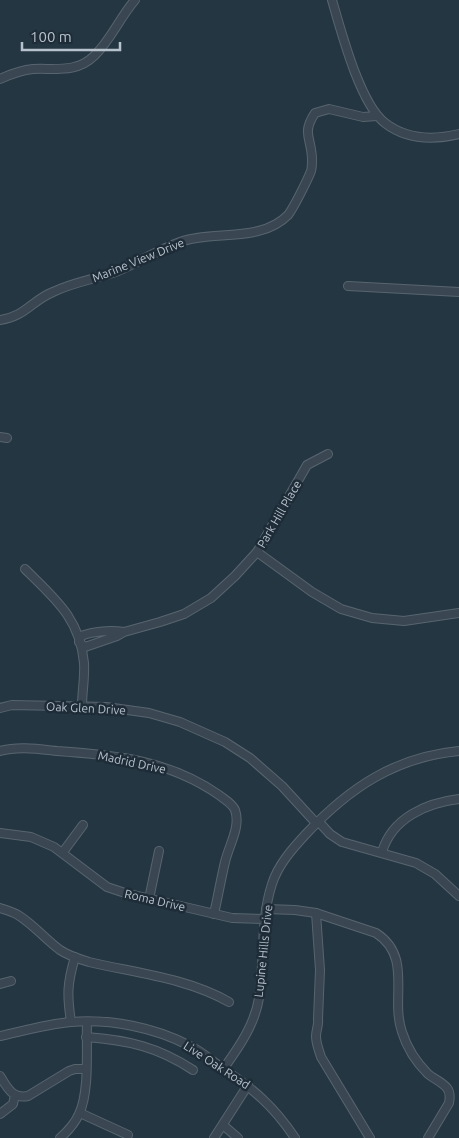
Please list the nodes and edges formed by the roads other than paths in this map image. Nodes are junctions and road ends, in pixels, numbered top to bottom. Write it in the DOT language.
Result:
graph roads {
  1 [pos="135,0"];
  2 [pos="332,0"];
  3 [pos="0,79"];
  4 [pos="378,116"];
  5 [pos="459,134"];
  6 [pos="348,286"];
  7 [pos="459,292"];
  8 [pos="0,320"];
  9 [pos="328,454"];
  10 [pos="257,552"];
  11 [pos="25,569"];
  12 [pos="459,613"];
  13 [pos="124,632"];
  14 [pos="80,639"];
  15 [pos="82,706"];
  16 [pos="0,708"];
  17 [pos="0,751"];
  18 [pos="459,751"];
  19 [pos="459,799"];
  20 [pos="317,822"];
  21 [pos="83,825"];
  22 [pos="0,833"];
  23 [pos="159,851"];
  24 [pos="63,852"];
  25 [pos="382,852"];
  26 [pos="459,896"];
  27 [pos="149,899"];
  28 [pos="0,908"];
  29 [pos="266,909"];
  30 [pos="316,913"];
  31 [pos="214,914"];
  32 [pos="265,919"];
  33 [pos="75,957"];
  34 [pos="11,980"];
  35 [pos="0,984"];
  36 [pos="229,1002"];
  37 [pos="71,1022"];
  38 [pos="87,1022"];
  39 [pos="0,1036"];
  40 [pos="86,1037"];
  41 [pos="224,1068"];
  42 [pos="86,1069"];
  43 [pos="193,1070"];
  44 [pos="0,1076"];
  45 [pos="248,1085"];
  46 [pos="15,1095"];
  47 [pos="80,1113"];
  48 [pos="0,1114"];
  49 [pos="223,1125"];
  50 [pos="128,1135"];
  51 [pos="60,1138"];
  52 [pos="214,1138"];
  53 [pos="238,1138"];
  54 [pos="294,1138"];
  55 [pos="370,1138"];
  56 [pos="428,1138"];
  1 -- 3 [label="street"];
  2 -- 4 [label="street"];
  4 -- 5 [label="street"];
  4 -- 8 [label="street, Marine View Drive"];
  6 -- 7 [label="street"];
  9 -- 10 [label="street, Park Hill Place"];
  10 -- 12 [label="street"];
  10 -- 13 [label="street, Park Hill Place"];
  11 -- 14 [label="street"];
  13 -- 14 [label="street"];
  13 -- 14 [label="street, Park Hill Place"];
  14 -- 15 [label="street"];
  15 -- 16 [label="street, Oak Glen Drive"];
  15 -- 20 [label="street, Oak Glen Drive"];
  17 -- 31 [label="street, Madrid Drive"];
  18 -- 20 [label="street, Lupine Hills Drive"];
  19 -- 25 [label="street"];
  20 -- 25 [label="street, Oak Glen Drive"];
  20 -- 29 [label="street, Lupine Hills Drive"];
  21 -- 24 [label="street"];
  22 -- 24 [label="street, Roma Drive"];
  23 -- 27 [label="street"];
  24 -- 27 [label="street, Roma Drive"];
  25 -- 26 [label="street, Oak Glen Drive"];
  27 -- 31 [label="street, Roma Drive"];
  28 -- 33 [label="street"];
  29 -- 30 [label="street"];
  29 -- 32 [label="street, Lupine Hills Drive"];
  30 -- 55 [label="street"];
  30 -- 56 [label="street"];
  31 -- 32 [label="street, Roma Drive"];
  32 -- 41 [label="street, Lupine Hills Drive"];
  33 -- 36 [label="street"];
  33 -- 37 [label="street"];
  34 -- 35 [label="street"];
  37 -- 38 [label="street, Live Oak Road"];
  37 -- 39 [label="street, Live Oak Road"];
  38 -- 40 [label="street"];
  38 -- 41 [label="street, Live Oak Road"];
  40 -- 42 [label="street"];
  40 -- 43 [label="street"];
  41 -- 45 [label="street, Live Oak Road"];
  42 -- 46 [label="street"];
  42 -- 47 [label="street"];
  44 -- 46 [label="street"];
  45 -- 49 [label="street"];
  45 -- 54 [label="street, Live Oak Road"];
  46 -- 48 [label="street"];
  47 -- 50 [label="street"];
  47 -- 51 [label="street"];
  49 -- 52 [label="street"];
  49 -- 53 [label="street"];
}
